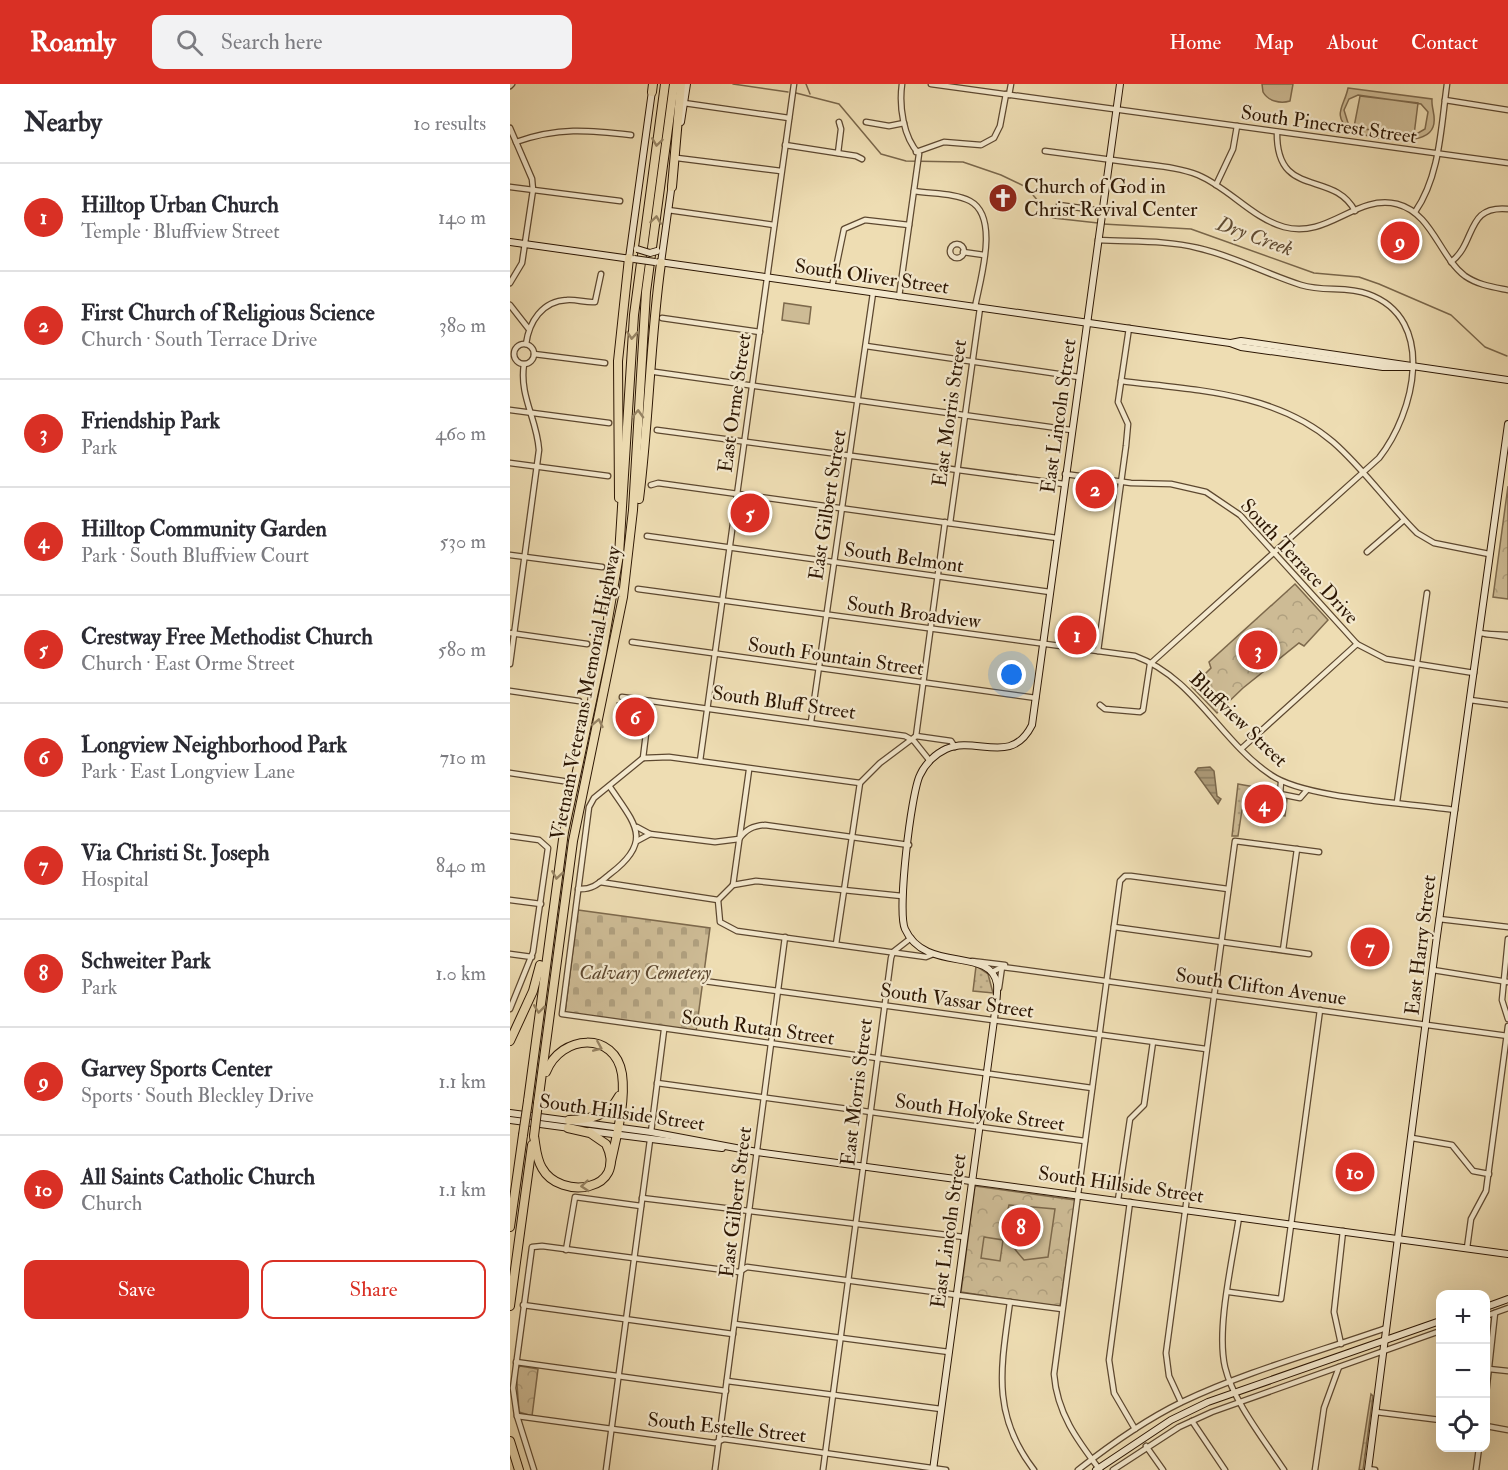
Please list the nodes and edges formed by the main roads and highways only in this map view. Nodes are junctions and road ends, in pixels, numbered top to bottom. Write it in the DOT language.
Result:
graph roads {
  1 [pos="665,84"];
  2 [pos="674,84"];
  3 [pos="681,84"];
  4 [pos="687,84"];
  5 [pos="1120,84"];
  6 [pos="653,87"];
  7 [pos="672,187"];
  8 [pos="632,239"];
  9 [pos="510,242"];
  10 [pos="663,244"];
  11 [pos="632,259"];
  12 [pos="658,262"];
  13 [pos="1087,322"];
  14 [pos="1508,380"];
  15 [pos="1508,424"];
  16 [pos="621,528"];
  17 [pos="631,535"];
  18 [pos="1013,744"];
  19 [pos="549,930"];
  20 [pos="911,938"];
  21 [pos="992,972"];
  22 [pos="510,1041"];
  23 [pos="541,1083"];
  24 [pos="622,1087"];
  25 [pos="510,1113"];
  26 [pos="510,1120"];
  27 [pos="568,1124"];
  28 [pos="618,1131"];
  29 [pos="534,1136"];
  30 [pos="728,1147"];
  31 [pos="610,1166"];
  32 [pos="972,1180"];
  33 [pos="510,1227"];
  34 [pos="1398,1238"];
  35 [pos="1508,1254"];
  36 [pos="1508,1299"];
  37 [pos="1490,1305"];
  38 [pos="510,1306"];
  39 [pos="1436,1322"];
  40 [pos="1384,1340"];
  41 [pos="510,1440"];
  42 [pos="933,1469"];
  43 [pos="519,1470"];
  44 [pos="1098,1470"];
  45 [pos="1370,1470"];
  1 -- 16 [label="highway, Vietnam Veterans Memorial Highway, one-way"];
  17 -- 2 [label="highway, Vietnam Veterans Memorial Highway, one-way"];
  3 -- 7 [label="highway"];
  4 -- 7 [label="main road"];
  5 -- 13 [label="main road, East Lincoln Street"];
  6 -- 8 [label="main road"];
  7 -- 10 [label="main road"];
  8 -- 10 [label="main road, bridge"];
  8 -- 11 [label="main road"];
  9 -- 11 [label="main road, South Oliver Street"];
  10 -- 12 [label="main road"];
  11 -- 12 [label="main road, South Oliver Street, bridge"];
  11 -- 16 [label="highway"];
  12 -- 13 [label="main road, South Oliver Street"];
  12 -- 17 [label="highway"];
  13 -- 14 [label="main road, South Oliver Street"];
  13 -- 18 [label="main road, East Lincoln Street"];
  15 -- 34 [label="main road, East Harry Street"];
  16 -- 19 [label="highway, Vietnam Veterans Memorial Highway, one-way"];
  23 -- 17 [label="highway, Vietnam Veterans Memorial Highway, one-way"];
  18 -- 20 [label="main road, South Bluff Street"];
  19 -- 22 [label="highway"];
  19 -- 33 [label="highway, Vietnam Veterans Memorial Highway, one-way, bridge"];
  20 -- 21 [label="main road, South Clifton Avenue"];
  21 -- 32 [label="main road, East Lincoln Street"];
  23 -- 24 [label="highway, one-way"];
  23 -- 29 [label="highway, Vietnam Veterans Memorial Highway, bridge"];
  24 -- 27 [label="highway"];
  24 -- 28 [label="highway"];
  25 -- 27 [label="main road, South Hillside Street"];
  26 -- 27 [label="main road, South Hillside Street"];
  27 -- 28 [label="main road, South Hillside Street"];
  27 -- 31 [label="highway"];
  28 -- 30 [label="main road, South Hillside Street"];
  28 -- 30 [label="main road, South Hillside Street"];
  28 -- 31 [label="highway"];
  31 -- 29 [label="highway, one-way"];
  29 -- 38 [label="highway, Vietnam Veterans Memorial Highway"];
  30 -- 32 [label="main road, South Hillside Street"];
  32 -- 34 [label="main road, South Hillside Street"];
  32 -- 42 [label="main road, East Lincoln Street"];
  34 -- 35 [label="main road, South Hillside Street"];
  34 -- 40 [label="main road, East Harry Street"];
  36 -- 37 [label="main road"];
  39 -- 40 [label="main road"];
  40 -- 44 [label="main road"];
  40 -- 45 [label="main road, East Harry Street"];
  41 -- 43 [label="highway"];
}
